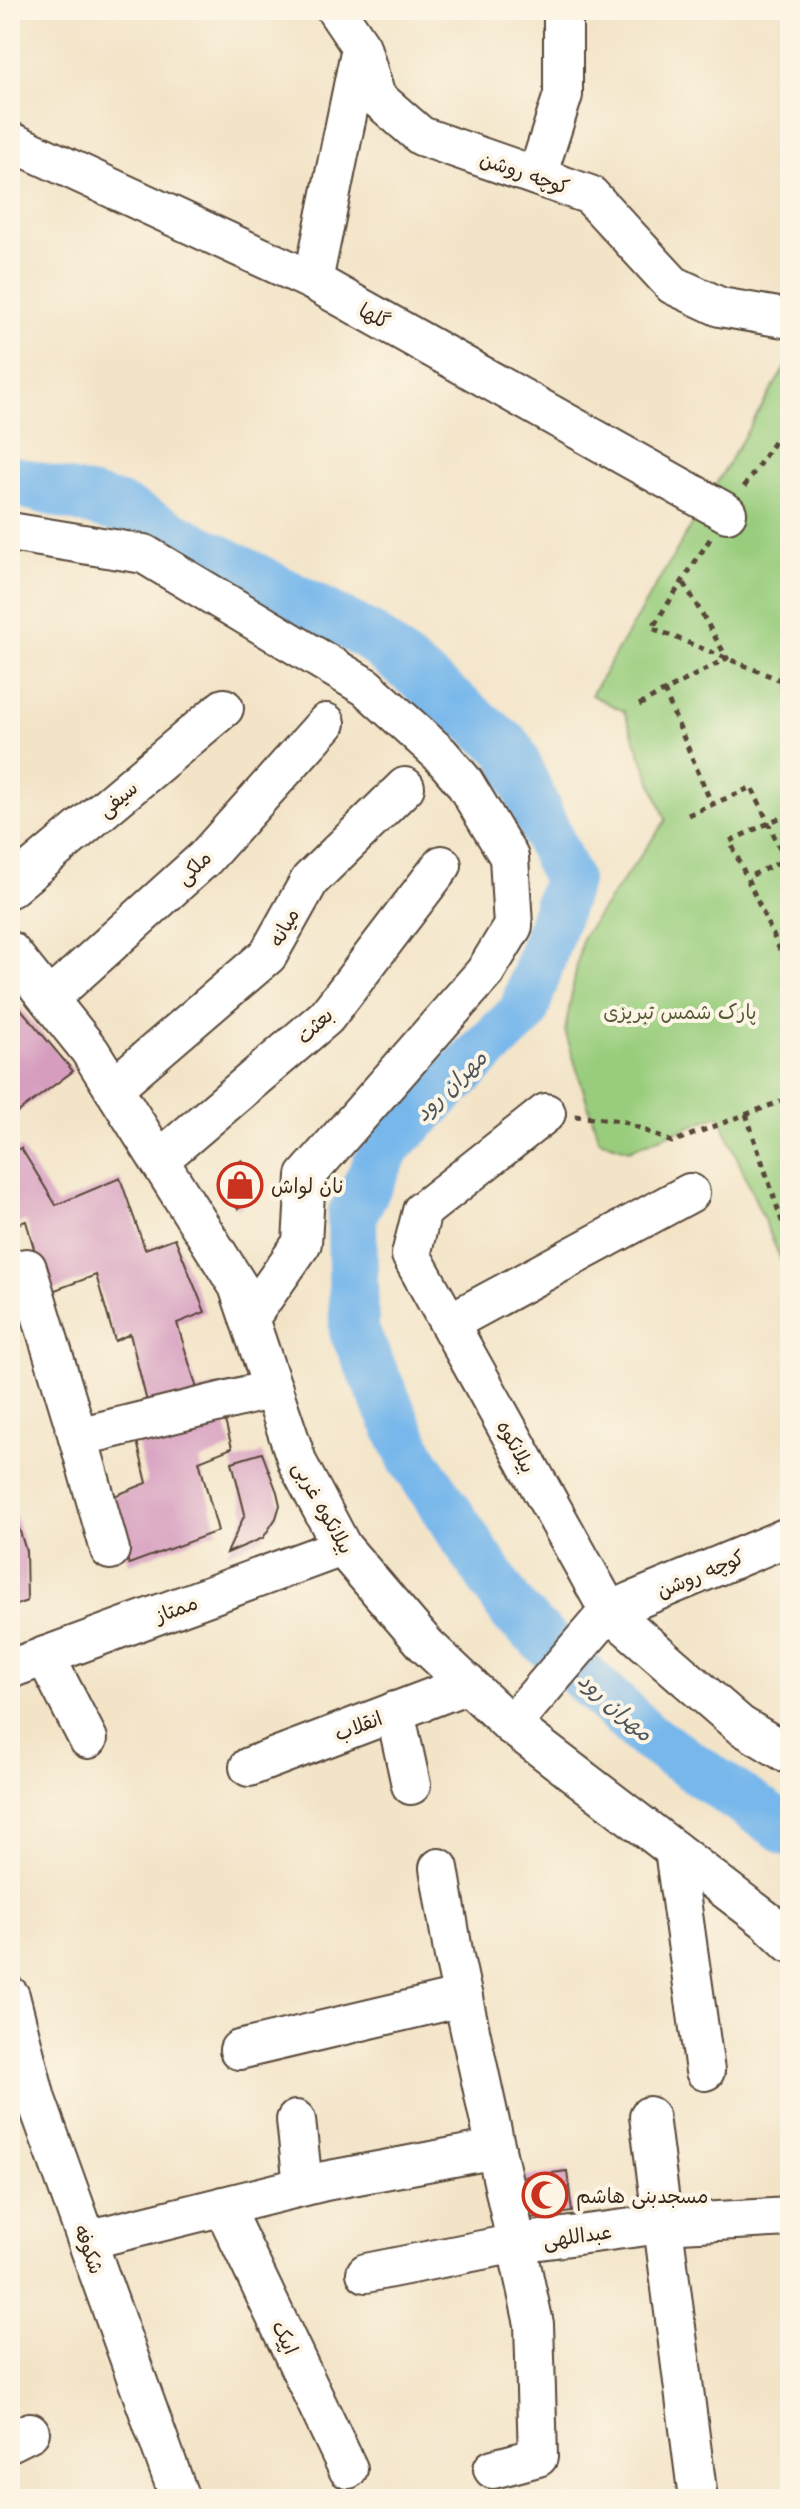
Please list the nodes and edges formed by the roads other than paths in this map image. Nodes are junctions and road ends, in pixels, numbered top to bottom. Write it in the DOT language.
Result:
graph roads {
  1 [pos="336,10"];
  2 [pos="563,10"];
  3 [pos="361,47"];
  4 [pos="10,141"];
  5 [pos="537,176"];
  6 [pos="313,281"];
  7 [pos="790,319"];
  8 [pos="727,513"];
  9 [pos="10,532"];
  10 [pos="224,708"];
  11 [pos="326,723"];
  12 [pos="405,787"];
  13 [pos="442,865"];
  14 [pos="10,888"];
  15 [pos="10,951"];
  16 [pos="49,999"];
  17 [pos="113,1088"];
  18 [pos="546,1113"];
  19 [pos="159,1160"];
  20 [pos="690,1193"];
  21 [pos="10,1271"];
  22 [pos="249,1319"];
  23 [pos="449,1323"];
  24 [pos="273,1389"];
  25 [pos="78,1437"];
  26 [pos="790,1536"];
  27 [pos="342,1547"];
  28 [pos="110,1550"];
  29 [pos="609,1611"];
  30 [pos="27,1662"];
  31 [pos="468,1684"];
  32 [pos="395,1711"];
  33 [pos="511,1725"];
  34 [pos="88,1739"];
  35 [pos="790,1755"];
  36 [pos="249,1767"];
  37 [pos="411,1785"];
  38 [pos="674,1850"];
  39 [pos="439,1868"];
  40 [pos="790,1943"];
  41 [pos="10,1996"];
  42 [pos="463,1997"];
  43 [pos="239,2050"];
  44 [pos="705,2071"];
  45 [pos="23,2103"];
  46 [pos="649,2116"];
  47 [pos="296,2120"];
  48 [pos="496,2149"];
  49 [pos="303,2186"];
  50 [pos="223,2206"];
  51 [pos="790,2217"];
  52 [pos="662,2224"];
  53 [pos="87,2240"];
  54 [pos="517,2243"];
  55 [pos="366,2273"];
  56 [pos="348,2469"];
  57 [pos="493,2469"];
  58 [pos="180,2499"];
  59 [pos="698,2499"];
  1 -- 3 [label="street, کوچه روشن"];
  2 -- 5 [label="street"];
  3 -- 5 [label="street, کوچه روشن"];
  3 -- 6 [label="street"];
  4 -- 6 [label="street, گلها"];
  5 -- 7 [label="street, کوچه روشن"];
  6 -- 8 [label="street, گلها"];
  9 -- 22 [label="street"];
  10 -- 14 [label="street, سیفی"];
  11 -- 16 [label="street, ملکی"];
  12 -- 17 [label="street, میانه"];
  13 -- 19 [label="street, بعثت"];
  15 -- 16 [label="street, بیلانکوه غربی"];
  16 -- 17 [label="street, بیلانکوه غربی"];
  17 -- 19 [label="street, بیلانکوه غربی"];
  18 -- 23 [label="street, بیلانکوه"];
  19 -- 22 [label="street, بیلانکوه غربی"];
  20 -- 23 [label="street"];
  21 -- 25 [label="street"];
  22 -- 24 [label="street, بیلانکوه غربی"];
  23 -- 29 [label="street, بیلانکوه"];
  24 -- 25 [label="street"];
  24 -- 27 [label="street, بیلانکوه غربی"];
  25 -- 28 [label="street"];
  26 -- 29 [label="street, کوچه روشن"];
  27 -- 30 [label="street, ممتاز"];
  27 -- 31 [label="street, بیلانکوه غربی"];
  29 -- 33 [label="street"];
  29 -- 35 [label="street, بیلانکوه"];
  30 -- 34 [label="street"];
  31 -- 32 [label="street, انقلاب"];
  31 -- 33 [label="street, بیلانکوه غربی"];
  32 -- 36 [label="street, انقلاب"];
  32 -- 37 [label="street"];
  33 -- 38 [label="street, بیلانکوه غربی"];
  38 -- 40 [label="street, بیلانکوه غربی"];
  38 -- 44 [label="street"];
  39 -- 42 [label="street"];
  41 -- 45 [label="street, شکوفه"];
  42 -- 43 [label="street"];
  42 -- 48 [label="street"];
  45 -- 53 [label="street, شکوفه"];
  46 -- 52 [label="street"];
  47 -- 49 [label="street"];
  48 -- 49 [label="street"];
  48 -- 54 [label="street"];
  49 -- 50 [label="street"];
  50 -- 53 [label="street"];
  50 -- 56 [label="street, اپیک"];
  51 -- 52 [label="street, عبداللهی"];
  52 -- 54 [label="street, عبداللهی"];
  52 -- 59 [label="street"];
  53 -- 58 [label="street, شکوفه"];
  54 -- 55 [label="street, عبداللهی"];
  54 -- 57 [label="street"];
}
